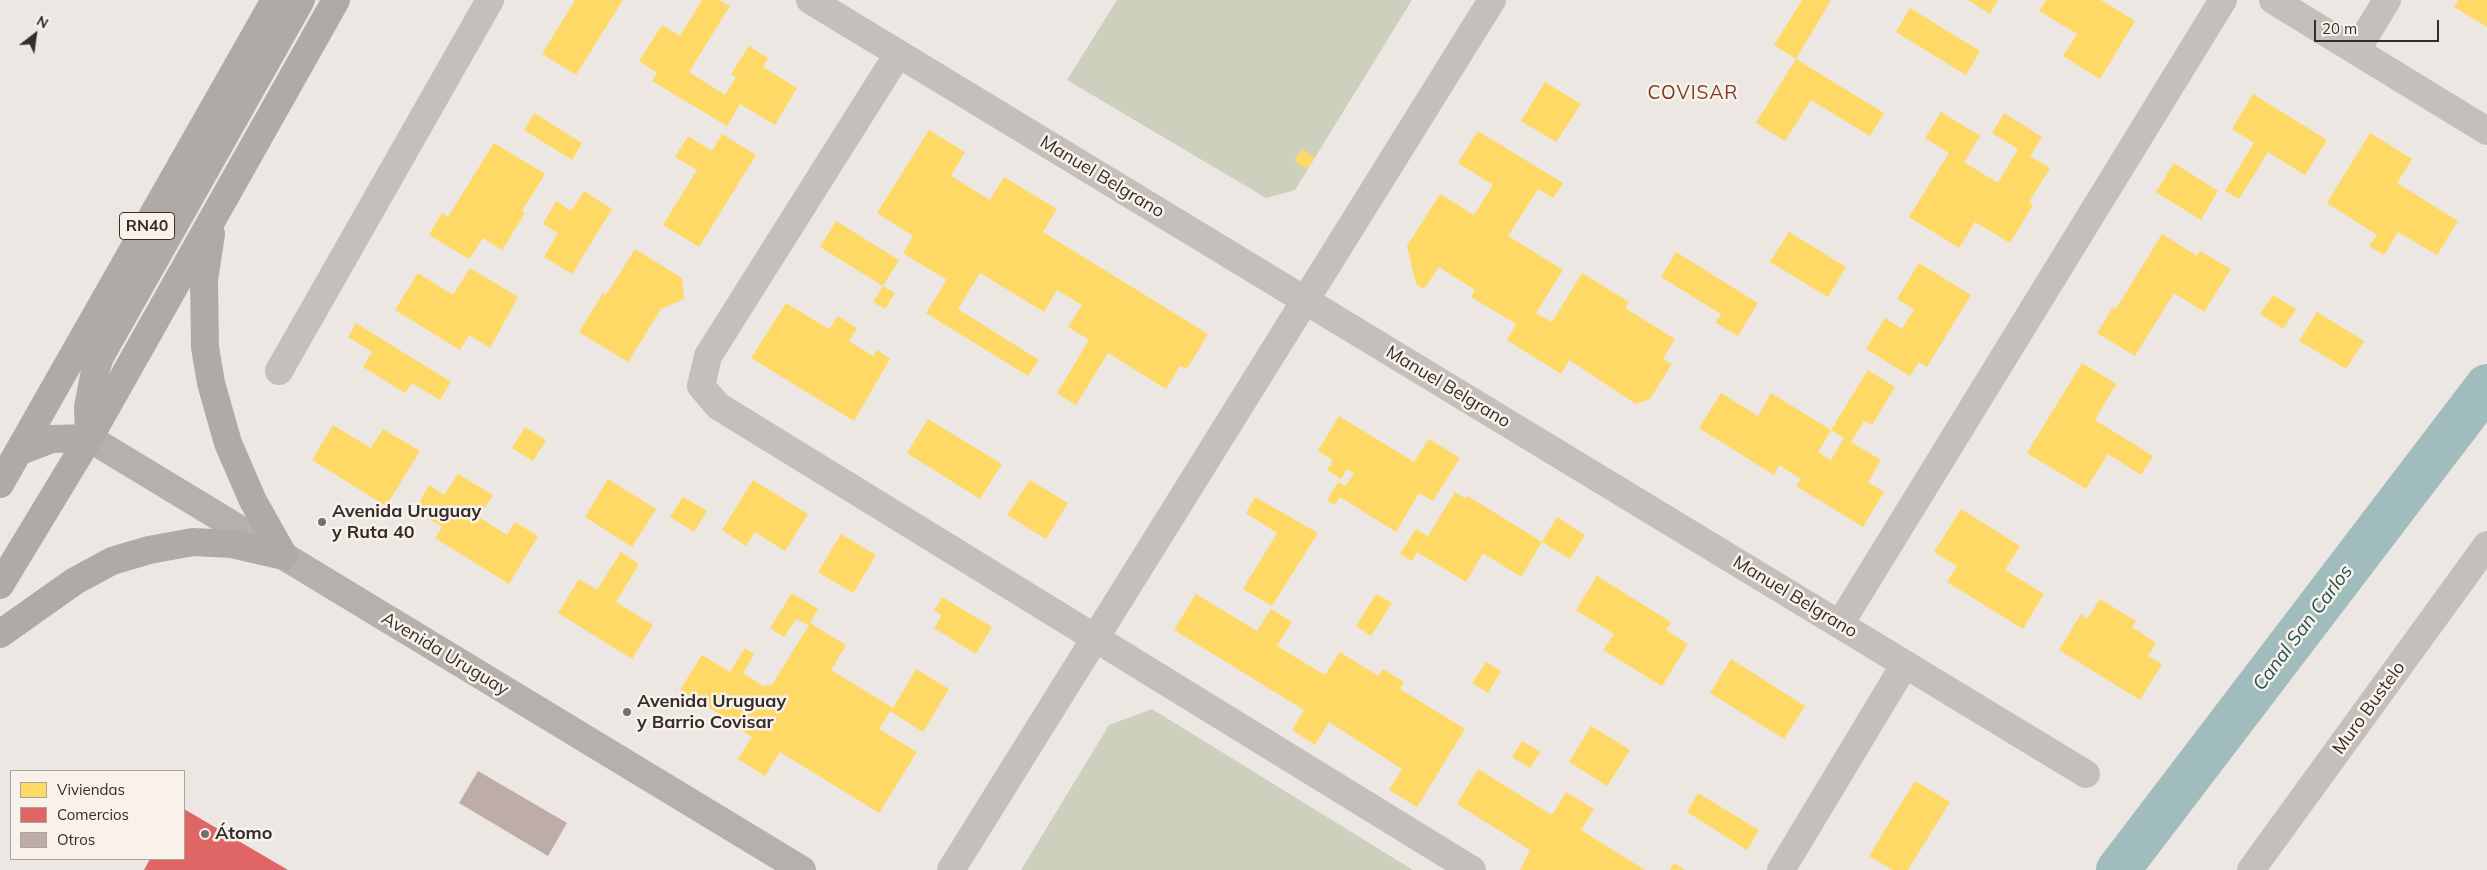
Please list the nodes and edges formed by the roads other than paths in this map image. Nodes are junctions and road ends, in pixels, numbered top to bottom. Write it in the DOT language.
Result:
graph roads {
  1 [pos="275,0"];
  2 [pos="301,0"];
  3 [pos="336,0"];
  4 [pos="490,0"];
  5 [pos="810,0"];
  6 [pos="1492,0"];
  7 [pos="2223,0"];
  8 [pos="2273,0"];
  9 [pos="2387,0"];
  10 [pos="2356,51"];
  11 [pos="898,54"];
  12 [pos="2487,131"];
  13 [pos="214,215"];
  14 [pos="1305,300"];
  15 [pos="279,370"];
  16 [pos="89,438"];
  17 [pos="18,452"];
  18 [pos="0,484"];
  19 [pos="2487,545"];
  20 [pos="284,556"];
  21 [pos="0,585"];
  22 [pos="1840,624"];
  23 [pos="0,634"];
  24 [pos="1095,638"];
  25 [pos="1905,664"];
  26 [pos="2086,774"];
  27 [pos="802,870"];
  28 [pos="951,870"];
  29 [pos="1472,870"];
  30 [pos="1781,870"];
  31 [pos="2251,870"];
  1 -- 17 [label="highway, RN40"];
  2 -- 16 [label="highway"];
  3 -- 13 [label="highway, RN40"];
  4 -- 15 [label="street"];
  5 -- 11 [label="street, Manuel Belgrano"];
  6 -- 14 [label="street"];
  7 -- 22 [label="street"];
  8 -- 10 [label="street"];
  9 -- 10 [label="street"];
  10 -- 12 [label="street"];
  11 -- 14 [label="street, Manuel Belgrano"];
  11 -- 24 [label="street"];
  13 -- 16 [label="highway, RN40"];
  13 -- 20 [label="highway"];
  14 -- 22 [label="street, Manuel Belgrano"];
  14 -- 24 [label="street"];
  16 -- 17 [label="highway"];
  16 -- 20 [label="main road, Avenida Uruguay"];
  16 -- 21 [label="highway, RN40"];
  17 -- 18 [label="highway, RN40"];
  19 -- 31 [label="street, Muro Bustelo"];
  20 -- 23 [label="highway"];
  20 -- 27 [label="main road, Avenida Uruguay"];
  22 -- 25 [label="street, Manuel Belgrano"];
  24 -- 28 [label="street"];
  24 -- 29 [label="street"];
  25 -- 26 [label="street, Manuel Belgrano"];
  25 -- 30 [label="street"];
}
